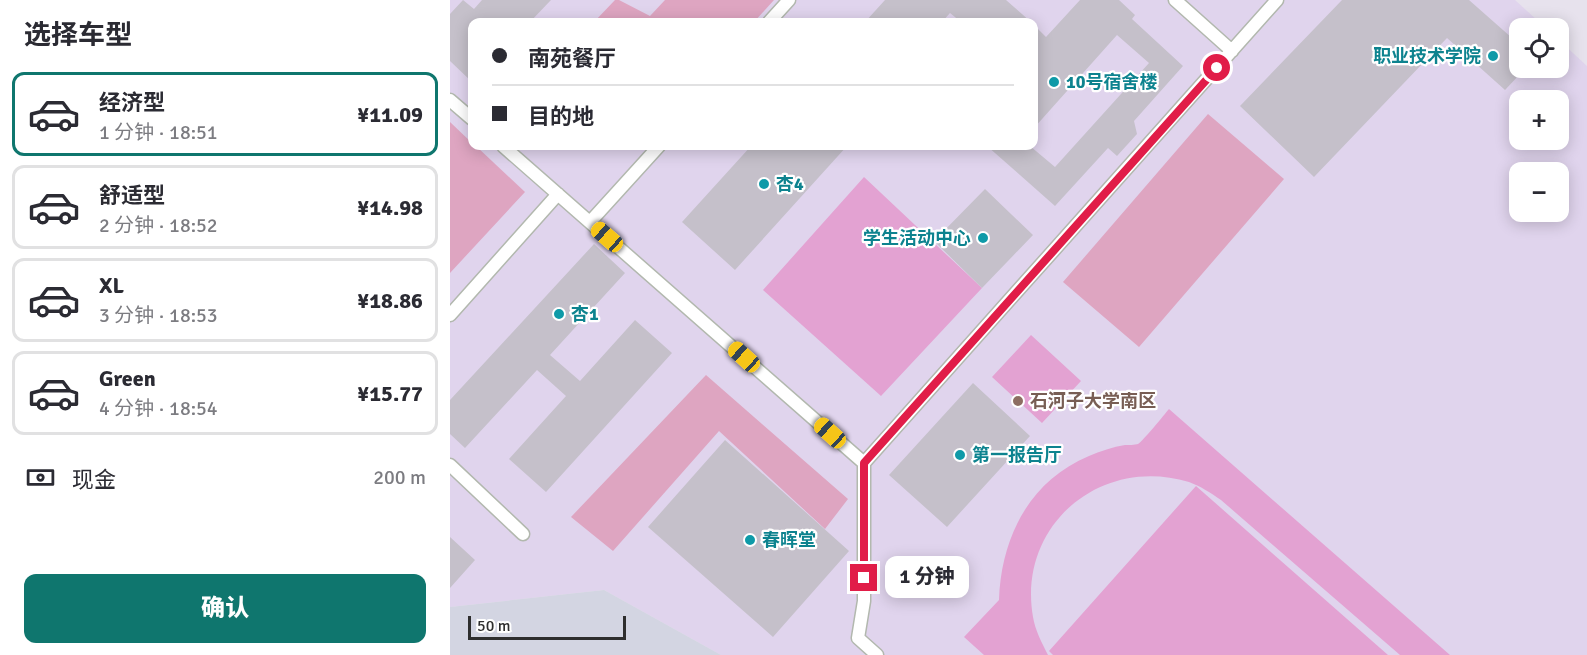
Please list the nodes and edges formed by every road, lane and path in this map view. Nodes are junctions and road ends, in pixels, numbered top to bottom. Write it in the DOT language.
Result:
graph roads {
  1 [pos="789,0"];
  2 [pos="1175,0"];
  3 [pos="1277,0"];
  4 [pos="773,18"];
  5 [pos="1232,51"];
  6 [pos="450,100"];
  7 [pos="468,116"];
  8 [pos="507,150"];
  9 [pos="655,150"];
  10 [pos="558,194"];
  11 [pos="590,222"];
  12 [pos="450,315"];
  13 [pos="864,463"];
  14 [pos="450,465"];
  15 [pos="523,534"];
  16 [pos="877,655"];
  1 -- 4 [label="lane"];
  2 -- 5 [label="lane"];
  3 -- 5 [label="lane"];
  5 -- 13 [label="lane"];
  6 -- 7 [label="lane"];
  8 -- 10 [label="lane"];
  9 -- 11 [label="lane"];
  10 -- 11 [label="lane"];
  10 -- 12 [label="lane"];
  11 -- 13 [label="lane"];
  13 -- 16 [label="lane"];
  14 -- 15 [label="lane"];
}
